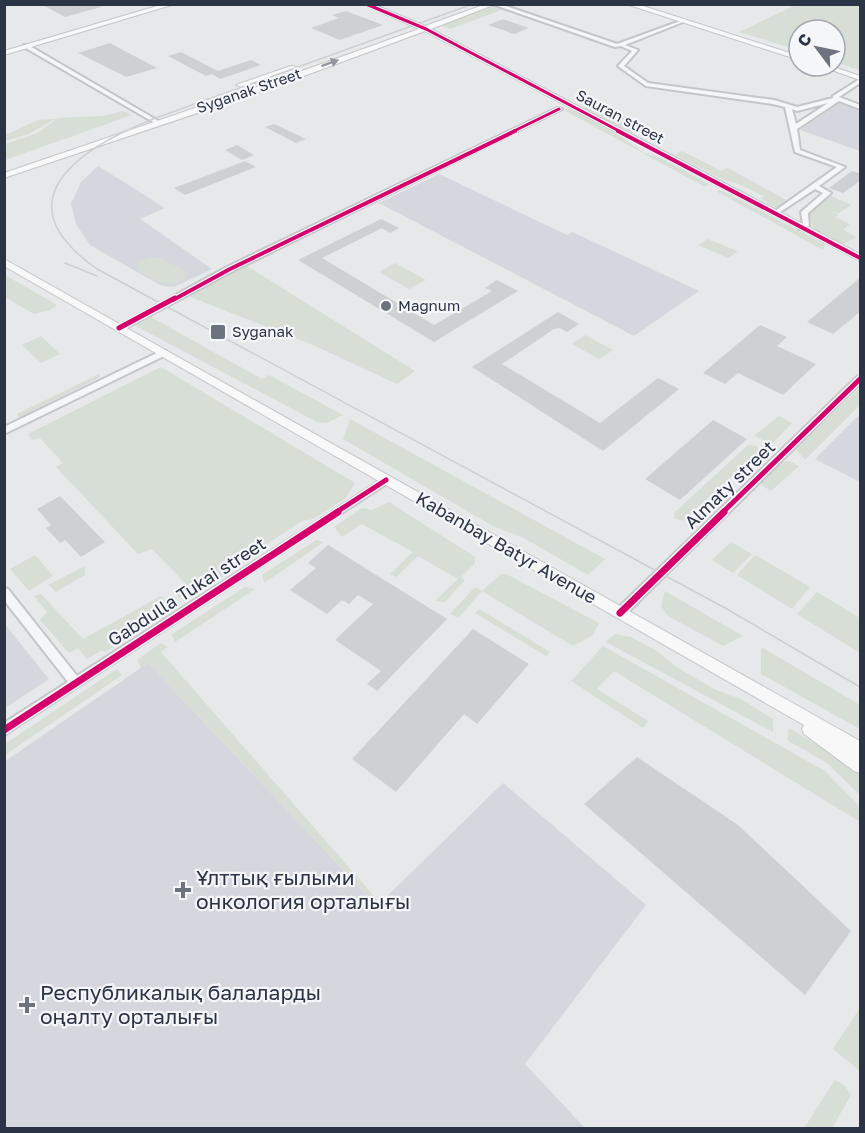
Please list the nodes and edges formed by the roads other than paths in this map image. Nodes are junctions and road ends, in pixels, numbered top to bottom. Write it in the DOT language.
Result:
graph roads {
  1 [pos="165,4"];
  2 [pos="172,4"];
  3 [pos="366,4"];
  4 [pos="470,4"];
  5 [pos="493,4"];
  6 [pos="630,4"];
  7 [pos="681,21"];
  8 [pos="415,24"];
  9 [pos="426,29"];
  10 [pos="358,44"];
  11 [pos="622,45"];
  12 [pos="26,46"];
  13 [pos="4,51"];
  14 [pos="787,54"];
  15 [pos="305,63"];
  16 [pos="861,79"];
  17 [pos="228,89"];
  18 [pos="838,99"];
  19 [pos="788,106"];
  20 [pos="861,106"];
  21 [pos="559,109"];
  22 [pos="154,118"];
  23 [pos="794,128"];
  24 [pos="4,167"];
  25 [pos="4,176"];
  26 [pos="816,186"];
  27 [pos="775,213"];
  28 [pos="802,228"];
  29 [pos="861,258"];
  30 [pos="4,262"];
  31 [pos="4,267"];
  32 [pos="119,328"];
  33 [pos="157,350"];
  34 [pos="861,379"];
  35 [pos="4,431"];
  36 [pos="386,480"];
  37 [pos="4,592"];
  38 [pos="620,613"];
  39 [pos="76,682"];
  40 [pos="765,695"];
  41 [pos="4,730"];
  42 [pos="861,749"];
  43 [pos="861,766"];
  1 -- 13 [label="main road"];
  2 -- 12 [label="main road"];
  3 -- 8 [label="main road, Sauran street"];
  4 -- 8 [label="main road"];
  5 -- 9 [label="main road, Syganak Street"];
  5 -- 11 [label="street"];
  6 -- 7 [label="main road"];
  7 -- 11 [label="street"];
  7 -- 14 [label="main road"];
  8 -- 9 [label="main road, Sauran street"];
  8 -- 10 [label="main road"];
  22 -- 9 [label="main road, Syganak Street, one-way"];
  9 -- 27 [label="main road, Sauran street"];
  11 -- 19 [label="street"];
  12 -- 13 [label="main road"];
  12 -- 22 [label="street"];
  15 -- 17 [label="main road, Syganak Street"];
  16 -- 18 [label="street"];
  18 -- 19 [label="street"];
  18 -- 20 [label="street"];
  18 -- 23 [label="street"];
  19 -- 23 [label="street"];
  21 -- 32 [label="street"];
  22 -- 24 [label="main road, Syganak Street"];
  22 -- 25 [label="main road, Syganak Street"];
  23 -- 26 [label="street"];
  26 -- 27 [label="street"];
  26 -- 28 [label="street"];
  27 -- 28 [label="main road, Sauran street"];
  28 -- 29 [label="main road, Sauran street"];
  30 -- 32 [label="main road, Kabanbay Batyr Avenue"];
  31 -- 33 [label="main road, Kabanbay Batyr Avenue"];
  32 -- 33 [label="main road, Kabanbay Batyr Avenue"];
  33 -- 35 [label="street"];
  33 -- 36 [label="main road, Kabanbay Batyr Avenue"];
  34 -- 38 [label="street, Almaty street"];
  36 -- 38 [label="main road, Kabanbay Batyr Avenue"];
  36 -- 39 [label="street, Gabdulla Tukai street"];
  37 -- 39 [label="street"];
  38 -- 40 [label="main road, Kabanbay Batyr Avenue"];
  39 -- 41 [label="street, Gabdulla Tukai street"];
  40 -- 42 [label="main road, Kabanbay Batyr Avenue"];
  40 -- 43 [label="main road"];
}
